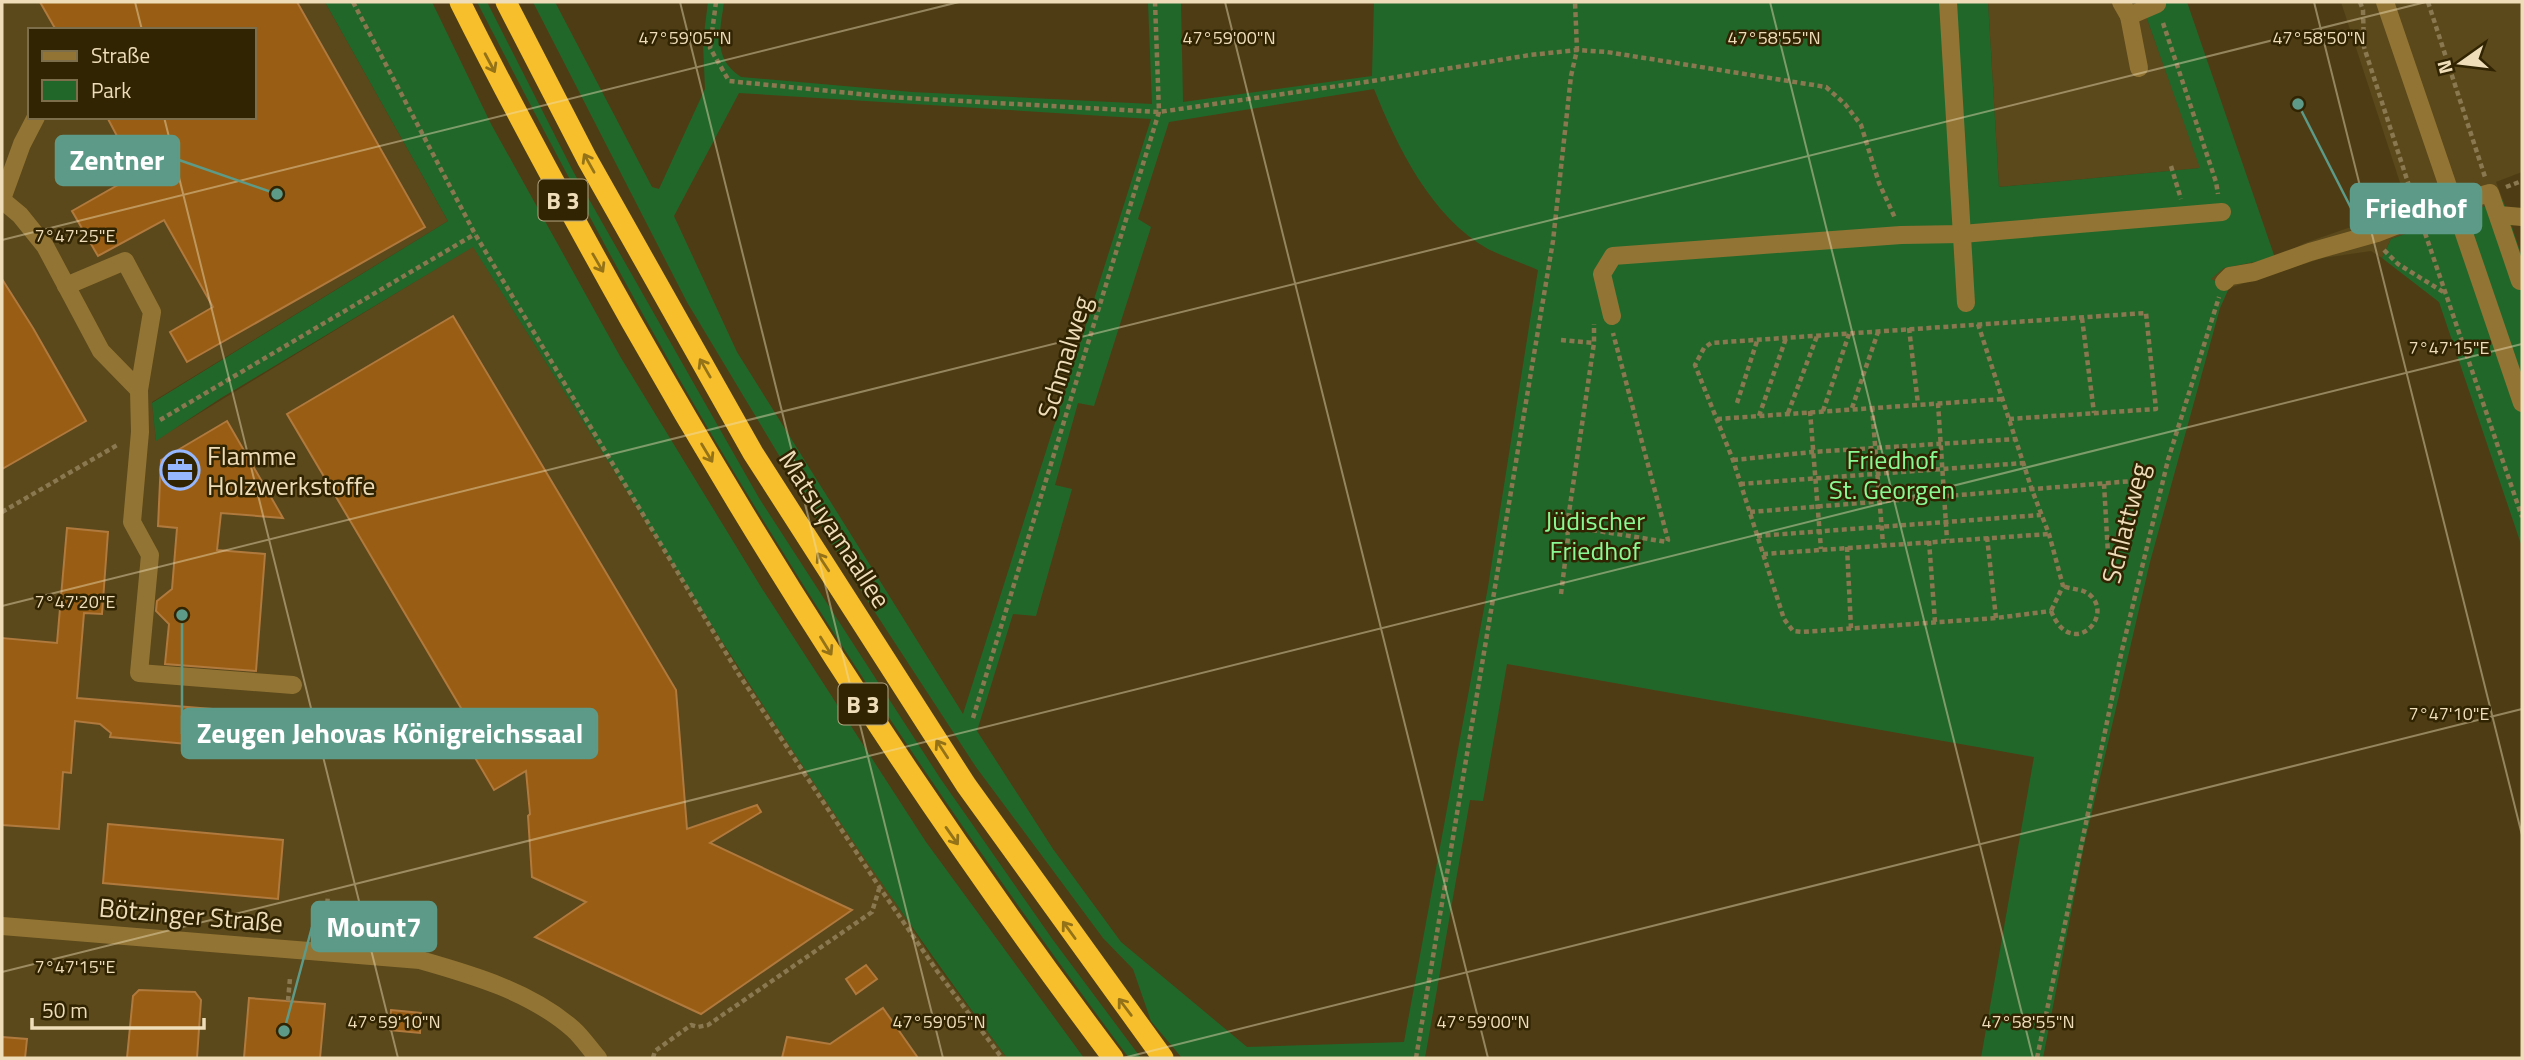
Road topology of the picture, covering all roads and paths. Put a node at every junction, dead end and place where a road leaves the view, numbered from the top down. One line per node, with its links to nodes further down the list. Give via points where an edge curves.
1 (353, 2): 27 (path)
2 (460, 2): 113 (highway, B 3, one-way to 113, via 556,189 757,535 934,810)
3 (506, 2): 114 (highway, Matsuyamaallee / B 3, one-way to 3, via 965,785 753,453 587,159)
4 (716, 2): 15 (path, via 710,48 729,81 890,97)
5 (1155, 2): 15 (path, Schmalweg)
6 (1575, 2): 13 (path)
7 (1948, 2): 28 (street)
8 (2360, 2): 24 (path, via 2364,47)
9 (2385, 2): 20 (street)
10 (2428, 2): 18 (path)
11 (2157, 4): 12 (street); 21 (path)
12 (2125, 9): 14 (street)
13 (1577, 50): 15 (path); 29 (path, via 1826,87 1861,125); 115 (path, via 1553,241)
14 (2139, 68)
15 (1159, 112): 103 (path, Schmalweg)
16 (35, 119): 19 (street)
17 (2171, 166): 22 (path)
18 (2490, 193): 20 (street); 23 (street)
19 (2, 200): 32 (street, via 45,246)
20 (2454, 203): 24 (street); 50 (street)
21 (2222, 212): 22 (street)
22 (2186, 214): 28 (street)
23 (2499, 215): 25 (street); 30 (street)
24 (2420, 216): 26 (street); 33 (path)
25 (2522, 217)
26 (2377, 233): 31 (street, via 2230,276); 33 (path, via 2384,250 2398,264)
27 (475, 234): 61 (path); 104 (path, via 738,673)
28 (1962, 234): 29 (street); 34 (street)
29 (1901, 236): 35 (street, via 1613,256 1602,274)
30 (2520, 281)
31 (2224, 282): 116 (path, Schlattweg, via 2168,460 2133,602)
32 (66, 286): 46 (street, via 101,351); 46 (street, via 125,261 152,312)
33 (2446, 293): 81 (path)
34 (1966, 303): 37 (path)
35 (1610, 316): 45 (path, via 1594,321); 83 (path, via 1668,540)
36 (2082, 318): 37 (path); 56 (path); 56 (path, via 2146,313 2156,409)
37 (1979, 325): 38 (path); 47 (path)
38 (1909, 328): 39 (path); 51 (path)
39 (1878, 332): 40 (path); 53 (path)
40 (1849, 334): 41 (path); 55 (path)
41 (1817, 336): 42 (path); 57 (path)
42 (1786, 338): 44 (path); 58 (path)
43 (1561, 340): 45 (path)
44 (1757, 340): 48 (path); 59 (path, via 1711,343 1700,355 1695,365)
45 (1594, 343): 83 (path)
46 (139, 390): 61 (street)
47 (2003, 399): 49 (path); 60 (path)
48 (1737, 403)
49 (1938, 403): 51 (path); 63 (path)
50 (2522, 403)
51 (1918, 404): 52 (path)
52 (1872, 407): 53 (path); 64 (path)
53 (1852, 408): 55 (path)
54 (1810, 411): 55 (path); 57 (path); 65 (path)
55 (1823, 411)
56 (2094, 413): 60 (path)
57 (1788, 414): 58 (path)
58 (1759, 416): 59 (path)
59 (1717, 419): 66 (path)
60 (2009, 419): 62 (path)
61 (140, 432): 78 (path); 102 (street, via 132,522 150,555 139,673)
62 (2016, 439): 63 (path); 67 (path)
63 (1940, 444): 64 (path); 68 (path)
64 (1875, 450): 65 (path); 69 (path)
65 (1812, 452): 66 (path); 70 (path)
66 (1733, 460): 72 (path)
67 (2024, 464): 68 (path); 74 (path)
68 (1943, 470): 69 (path); 75 (path)
69 (1878, 475): 70 (path); 76 (path)
70 (1815, 479): 72 (path); 77 (path)
71 (2145, 480): 73 (path)
72 (1740, 484): 79 (path)
73 (2104, 484): 74 (path); 95 (path)
74 (2032, 490): 75 (path); 80 (path)
75 (1945, 497): 76 (path); 82 (path)
76 (1880, 501): 77 (path); 84 (path)
77 (1817, 507): 79 (path); 85 (path)
78 (2, 512)
79 (1750, 512): 87 (path)
80 (2041, 514): 82 (path); 86 (path)
81 (2522, 517)
82 (1946, 523): 84 (path); 89 (path)
83 (1567, 526): 97 (path)
84 (1881, 528): 85 (path); 91 (path)
85 (1820, 531): 87 (path); 93 (path)
86 (2049, 534): 88 (path); 96 (path)
87 (1757, 536): 94 (path)
88 (1987, 537): 89 (path); 99 (path)
89 (1947, 540): 90 (path)
90 (1929, 541): 91 (path); 100 (path)
91 (1883, 544): 92 (path)
92 (1847, 547): 93 (path); 101 (path)
93 (1821, 549): 94 (path)
94 (1763, 554): 101 (path, via 1784,619 1793,631)
95 (2108, 554)
96 (2063, 586): 98 (path); 98 (path, via 2091,596 2097,608 2095,622 2086,632 2072,634 2060,628)
97 (1561, 594)
98 (2051, 611): 99 (path)
99 (1996, 618): 100 (path)
100 (1934, 622): 101 (path)
101 (1851, 628)
102 (293, 685)
103 (973, 718)
104 (880, 888): 111 (path, via 872,912 708,1025 691,1026 655,1051); 112 (path)
105 (328, 895): 107 (path)
106 (2, 926): 110 (street, Bötzinger Straße, via 420,960 476,976 532,1001 573,1029)
107 (325, 929)
108 (290, 978): 109 (path)
109 (288, 1001)
110 (598, 1058)
111 (653, 1058)
112 (1002, 1058)
113 (1113, 1058)
114 (1163, 1058)
115 (1416, 1058)
116 (2037, 1058)

